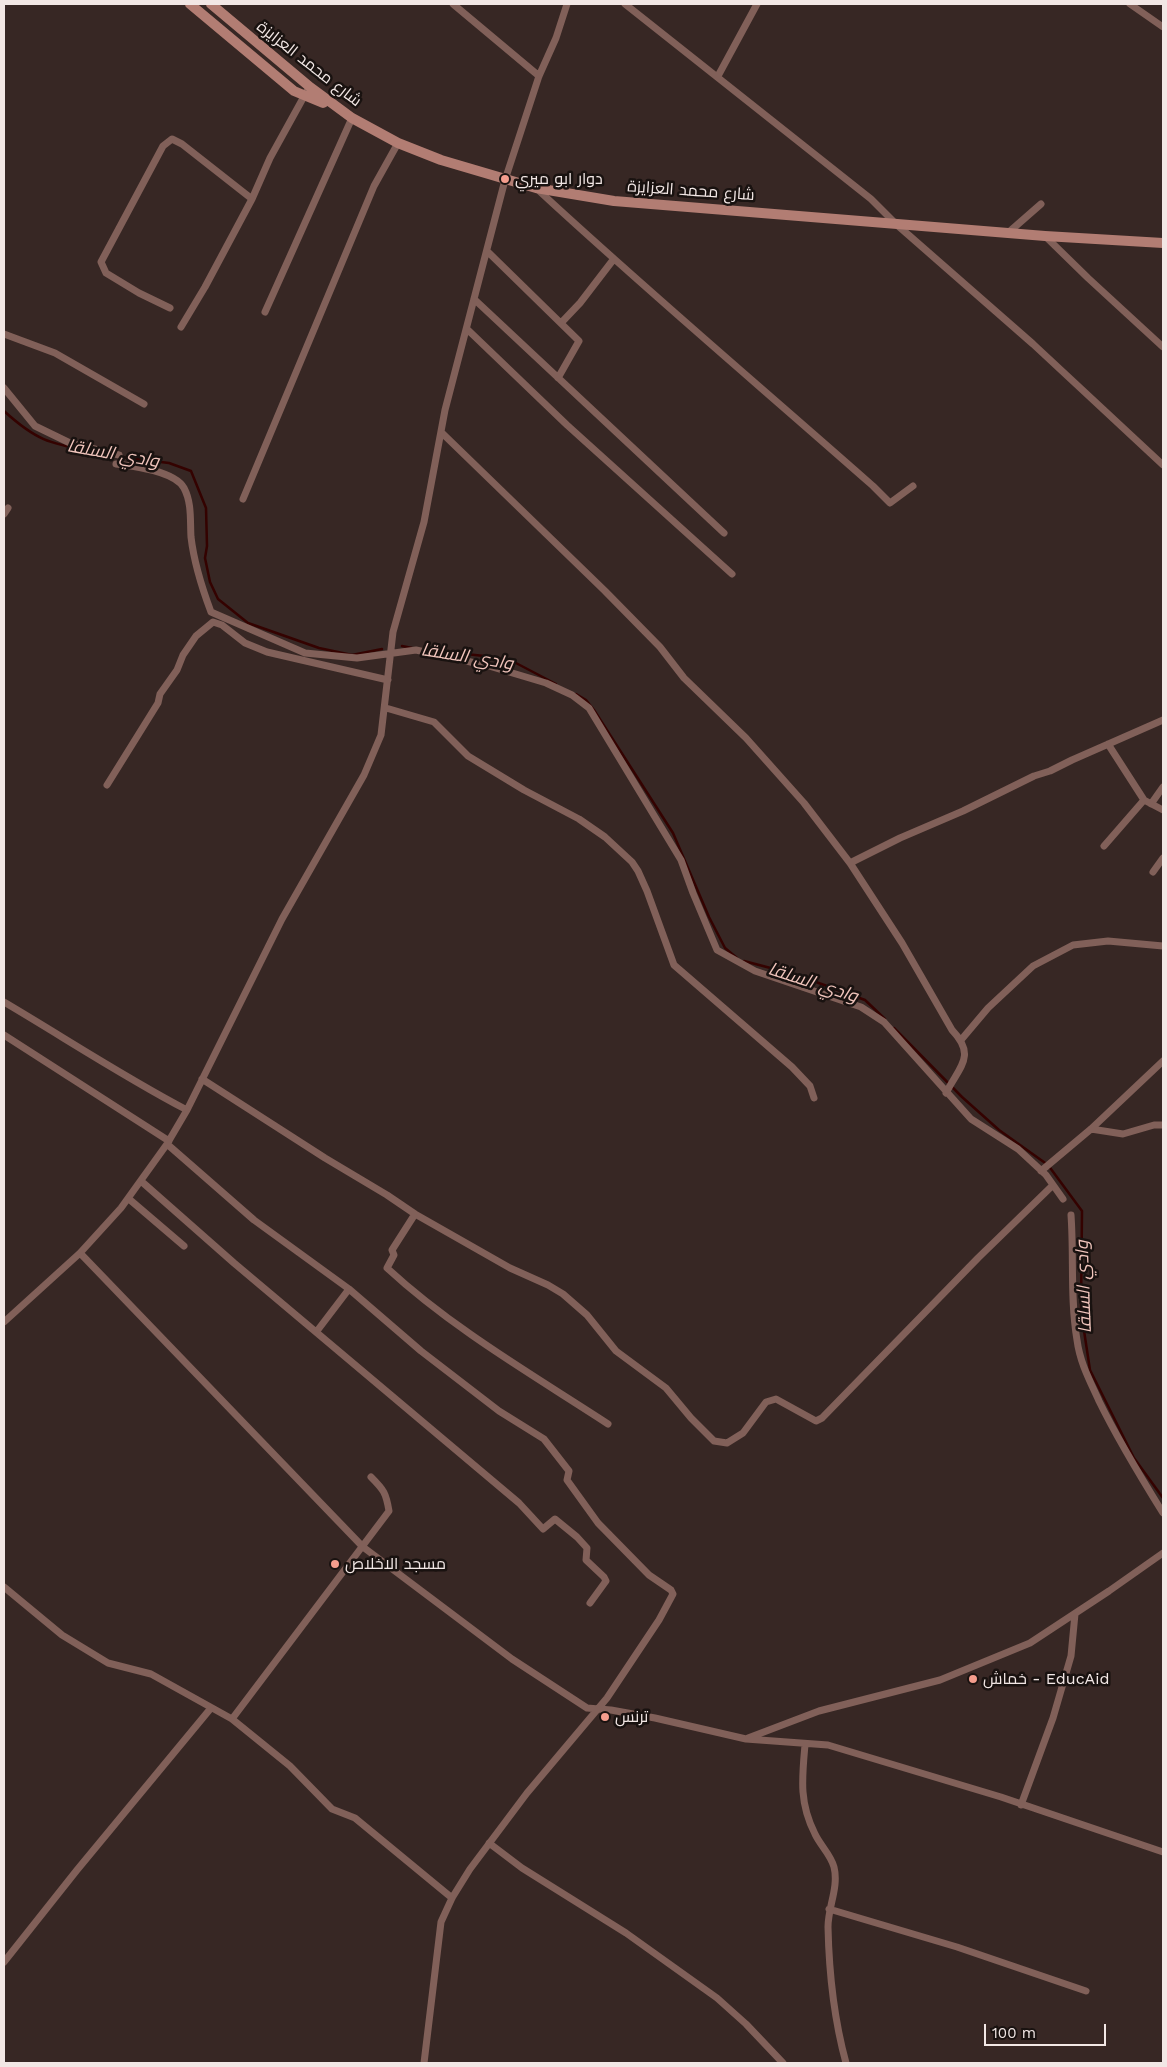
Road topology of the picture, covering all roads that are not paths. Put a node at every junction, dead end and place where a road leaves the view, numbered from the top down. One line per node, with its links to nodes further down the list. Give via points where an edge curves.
1 (190, 4): 11 (main road, via 294,91)
2 (211, 4): 11 (main road, شارع محمد العزايزة)
3 (453, 4): 9 (street)
4 (567, 4): 9 (street)
5 (625, 4): 10 (street)
6 (757, 4): 10 (street)
7 (1130, 4): 8 (street)
8 (1163, 27)
9 (539, 76): 14 (street)
10 (718, 76): 18 (street, via 871,199)
11 (307, 91): 12 (main road, شارع محمد العزايزة); 16 (street, via 270,158)
12 (352, 118): 13 (main road, شارع محمد العزايزة); 26 (street)
13 (398, 142): 14 (main road, شارع محمد العزايزة, via 441,160); 40 (street, via 374,186)
14 (505, 180): 15 (main road, شارع محمد العزايزة); 22 (street)
15 (536, 188): 18 (main road, شارع محمد العزايزة, via 614,201); 23 (street)
16 (252, 199): 25 (street, via 182,144 172,139 163,146 102,262 106,273); 28 (street)
17 (1041, 204): 19 (street)
18 (896, 224): 19 (main road, شارع محمد العزايزة); 38 (street, via 1033,344)
19 (1009, 232): 20 (main road, شارع محمد العزايزة)
20 (1045, 236): 21 (main road, شارع محمد العزايزة); 31 (street)
21 (1163, 243)
22 (487, 251): 24 (street); 27 (street)
23 (613, 260): 27 (street); 39 (street, via 890,503)
24 (474, 299): 29 (street); 32 (street)
25 (170, 308)
26 (265, 312)
27 (561, 323): 32 (street, via 579,341)
28 (181, 327)
29 (468, 330): 35 (street); 42 (street, via 567,425)
30 (4, 334): 34 (street, via 55,353)
31 (1163, 347)
32 (558, 378): 41 (street)
33 (4, 388): 36 (street, via 35,426 70,443)
34 (144, 404)
35 (441, 432): 43 (street, via 424,522 393,632); 55 (street, via 660,647 696,691 746,738 804,803)
36 (119, 454)
37 (116, 464): 43 (street, via 156,471 184,487 192,516 191,537 199,578 210,612 305,653 357,658)
38 (1163, 465)
39 (913, 486)
40 (243, 499)
41 (724, 532)
42 (732, 574)
43 (391, 652): 44 (street); 63 (street, via 416,650 488,666 546,684 572,695 589,708 681,860 718,950 755,971 861,1007 884,1022)
44 (388, 680): 45 (street); 48 (street, via 267,652 245,643 213,622 196,636 183,655 158,703)
45 (386, 708): 62 (street, via 382,735 364,775 286,912); 64 (street, via 434,722 468,756 605,837 638,871 674,965 792,1067 810,1086)
46 (1163, 720): 47 (street)
47 (1108, 744): 50 (street); 55 (street)
48 (107, 785)
49 (1163, 786): 51 (street)
50 (1144, 800): 51 (street); 53 (street)
51 (1151, 804): 52 (street)
52 (1163, 810)
53 (1104, 846)
54 (1163, 858): 56 (street)
55 (850, 863): 60 (street)
56 (1153, 872)
57 (1163, 946): 60 (street, via 1108,941 1073,945 1033,966 988,1008)
58 (4, 1002): 65 (street)
59 (4, 1035): 68 (street)
60 (961, 1040): 63 (street, via 966,1049 963,1064)
61 (1163, 1061): 67 (street)
62 (202, 1079): 65 (street); 74 (street)
63 (946, 1093): 69 (street, via 971,1119 1018,1149)
64 (814, 1098)
65 (187, 1110): 68 (street)
66 (1163, 1125): 67 (street, via 1124,1134)
67 (1091, 1129): 69 (street)
68 (168, 1142): 70 (street); 78 (street, via 254,1220)
69 (1041, 1171): 71 (street)
70 (141, 1181): 72 (street); 80 (street)
71 (1052, 1186): 73 (street); 74 (street, via 822,1418 816,1421 776,1399 766,1402 743,1433 727,1443 714,1441 666,1388 616,1351 587,1315 563,1294)
72 (129, 1199): 76 (street); 77 (street)
73 (1063, 1200)
74 (415, 1214): 81 (street, via 392,1250 394,1255 387,1268 467,1332)
75 (1070, 1215): 83 (street, via 1074,1250 1073,1312 1083,1369 1114,1431)
76 (184, 1246)
77 (80, 1253): 79 (street); 84 (street)
78 (349, 1289): 80 (street); 90 (street, via 499,1411 544,1439 569,1471 568,1480 598,1523 649,1575 671,1590 673,1594 659,1620)
79 (4, 1322)
80 (316, 1331): 87 (street, via 519,1503 543,1529 555,1519 577,1537 587,1548 586,1560 606,1581)
81 (608, 1424)
82 (371, 1477): 84 (street, via 387,1496 389,1511)
83 (1163, 1513)
84 (362, 1547): 90 (street, via 512,1659 587,1708); 91 (street)
85 (1163, 1553): 88 (street)
86 (4, 1587): 89 (street, via 62,1635 108,1663 151,1674)
87 (590, 1603)
88 (1075, 1614): 92 (street, via 1030,1642 940,1680 819,1711); 94 (street, via 1072,1656)
89 (211, 1708): 91 (street); 99 (street)
90 (598, 1709): 92 (street, via 655,1718); 95 (street)
91 (232, 1719): 97 (street, via 290,1766 332,1809 355,1818)
92 (746, 1739): 93 (street)
93 (805, 1745): 94 (street, via 828,1745); 98 (street, via 801,1781 808,1819 834,1867 835,1886)
94 (1021, 1804): 96 (street)
95 (489, 1843): 97 (street); 102 (street, via 696,1982 746,2024)
96 (1163, 1852)
97 (452, 1898): 101 (street, via 441,1922)
98 (829, 1909): 100 (street, via 957,1947); 103 (street, via 831,1983)
99 (4, 1962)
100 (1086, 1991)
101 (424, 2063)
102 (783, 2063)
103 (846, 2063)

